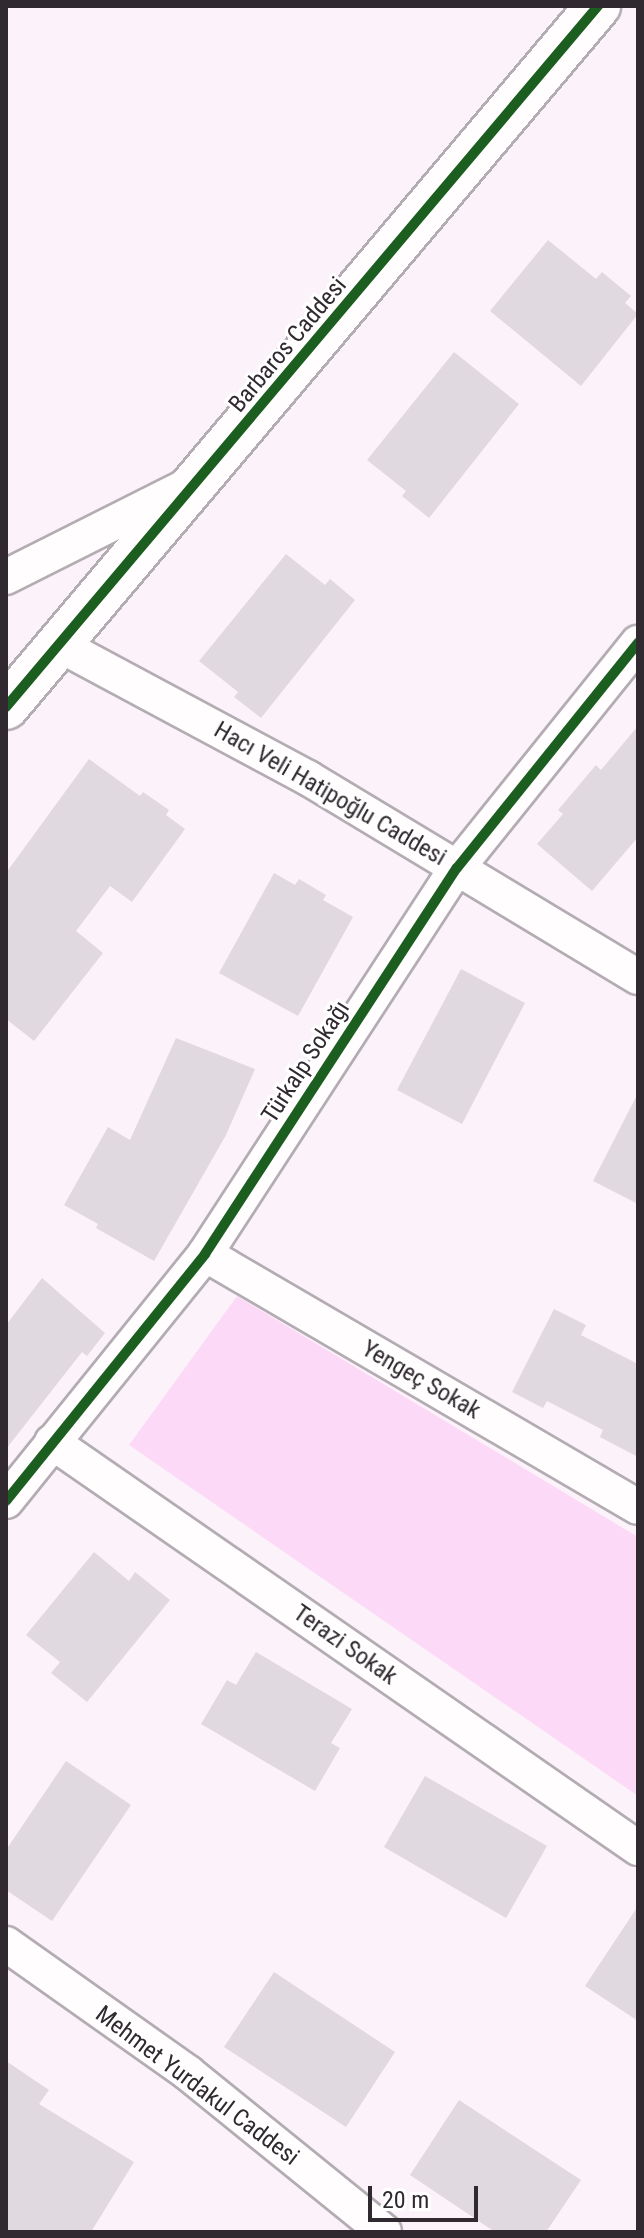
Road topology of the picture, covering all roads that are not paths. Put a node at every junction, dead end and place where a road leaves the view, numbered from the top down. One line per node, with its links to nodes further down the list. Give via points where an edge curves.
1 (598, 6): 2 (street, Barbaros Caddesi)
2 (202, 479): 3 (street); 5 (street, Barbaros Caddesi)
3 (6, 577)
4 (638, 643): 7 (street, Türkalp Sokağı)
5 (58, 644): 6 (street, Barbaros Caddesi); 7 (street, Hacı Veli Hatipoğlu Caddesi, via 308,778)
6 (6, 707)
7 (457, 868): 8 (street, Hacı Veli Hatipoğlu Caddesi); 9 (street, Türkalp Sokağı)
8 (638, 977)
9 (205, 1254): 10 (street, Türkalp Sokağı); 12 (street, Yengeç Sokak)
10 (52, 1442): 11 (street, Türkalp Sokağı); 13 (street, Terazi Sokak)
11 (6, 1501)
12 (638, 1507)
13 (638, 1848)
14 (6, 1944): 15 (street, Mehmet Yurdakul Caddesi, via 188,2073)
15 (384, 2232)

